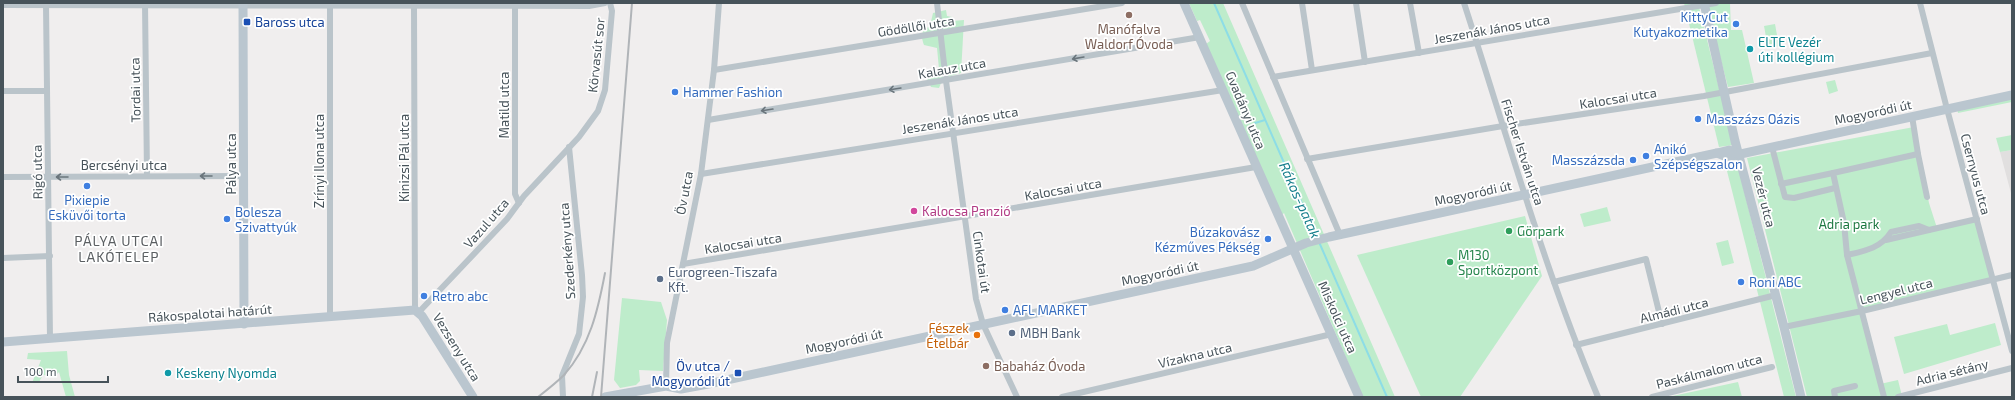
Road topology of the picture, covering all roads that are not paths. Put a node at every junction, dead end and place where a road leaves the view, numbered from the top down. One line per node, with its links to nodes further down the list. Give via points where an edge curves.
1 (605, 3): 22 (street, via 589,6)
2 (610, 3): 43 (street, Körvasút sor, via 612,11 603,97 592,120)
3 (719, 3): 29 (street, Öv utca)
4 (937, 3): 23 (street, Cinkotai út)
5 (1122, 3): 23 (street, Gödöllői utca)
6 (1184, 3): 24 (street, Gvadányi utca)
7 (1242, 3): 31 (street)
8 (1302, 3): 30 (street)
9 (1356, 3): 28 (street)
10 (1410, 3): 26 (street)
11 (1464, 3): 25 (street, Fischer István utca)
12 (1716, 3): 18 (street, Jeszenák János utca)
13 (1920, 3): 27 (street, Csernyus utca)
14 (53, 4): 15 (street); 20 (street)
15 (145, 4): 16 (street); 52 (street, Tordai utca)
16 (243, 4): 17 (street); 53 (street, Pálya utca)
17 (330, 4): 21 (street); 74 (street, Zrínyi Ilona utca)
18 (1704, 4): 25 (street, Jeszenák János utca); 36 (street, Vezér utca)
19 (3, 5): 20 (street)
20 (46, 5): 35 (street, Rigó utca)
21 (414, 6): 22 (street); 72 (street, Kinizsi Pál utca)
22 (515, 6): 59 (street, Matild utca, via 515,194)
23 (942, 33): 29 (street, Gödöllői utca); 32 (street, Cinkotai út)
24 (1200, 37): 32 (street, Kalauz utca, one-way to 32); 33 (street, Gvadányi utca)
25 (1477, 43): 26 (street, Jeszenák János utca); 41 (street, Fischer István utca)
26 (1419, 53): 28 (street, Jeszenák János utca)
27 (1932, 53): 36 (street, Kalocsai utca); 38 (street, Csernyus utca)
28 (1365, 62): 30 (street, Jeszenák János utca)
29 (714, 70): 40 (street, Öv utca)
30 (1312, 70): 31 (street, Jeszenák János utca)
31 (1273, 77): 47 (street)
32 (946, 81): 40 (street, Kalauz utca, one-way to 40); 42 (street, Cinkotai út)
33 (1223, 90): 42 (street, Jeszenák János utca); 48 (street, Gvadányi utca)
34 (3, 91): 35 (street)
35 (47, 91): 54 (street, Rigó utca)
36 (1725, 92): 41 (street, Kalocsai utca); 45 (street, Vezér utca)
37 (2012, 95): 38 (street, Mogyoródi út)
38 (1947, 109): 39 (street, Mogyoródi út); 61 (street, Csernyus utca)
39 (1912, 116): 44 (street, Mogyoródi út); 46 (street)
40 (708, 120): 50 (street, Öv utca)
41 (1503, 126): 47 (street, Kalocsai utca); 57 (street, Fischer István utca)
42 (953, 132): 50 (street, Jeszenák János utca); 60 (street, Cinkotai út)
43 (569, 147): 59 (street, Vazul utca); 91 (street, Szederkény utca, via 583,298 579,334 562,376)
44 (1772, 147): 45 (street, Mogyoródi út); 55 (street)
45 (1740, 154): 57 (street, Mogyoródi út, via 1729,150); 71 (street, Vezér utca)
46 (1918, 154): 49 (street); 58 (street)
47 (1307, 159): 62 (street)
48 (1256, 167): 60 (street, Kalocsai utca); 63 (street, Gvadányi utca)
49 (1833, 173): 55 (street); 56 (street)
50 (701, 174): 67 (street, Öv utca)
51 (3, 176): 54 (street, Bercsényi utca)
52 (147, 176): 53 (street, Bercsényi utca, one-way to 52); 54 (street, Bercsényi utca, one-way to 54)
53 (245, 176): 75 (street, Pálya utca)
54 (48, 177): 65 (street, Rigó utca)
55 (1781, 184): 56 (street, via 1784,195 1789,198)
56 (1835, 188): 64 (street, via 1844,223)
57 (1526, 195): 62 (street, Mogyoródi út); 70 (street, Fischer István utca)
58 (1928, 197)
59 (518, 203): 72 (street, Vazul utca, via 507,219)
60 (964, 218): 67 (street, Kalocsai utca); 76 (street, Cinkotai út, via 976,299)
61 (1977, 219): 64 (street, via 1929,230 1919,226 1891,232 1886,240 1870,250); 69 (street, Csernyus utca)
62 (1340, 235): 63 (street, Mogyoródi út, via 1306,243)
63 (1293, 249): 76 (street, Mogyoródi út, via 1252,266); 79 (street, Miskolci utca)
64 (1847, 255): 73 (street)
65 (50, 256): 66 (street); 80 (street, Rigó utca)
66 (3, 258)
67 (683, 264): 86 (street, Öv utca, via 667,344)
68 (2012, 274): 69 (street, Lengyel utca)
69 (1993, 279): 73 (street, Lengyel utca); 83 (street, Csernyus utca)
70 (1554, 282): 77 (street, via 1646,259); 82 (street, Fischer István utca)
71 (1776, 295): 77 (street, Almádi utca); 78 (street, Vezér utca)
72 (417, 311): 74 (street, Rákospalotai határút); 90 (street, Vezseny utca)
73 (1862, 311): 78 (street, Lengyel utca); 100 (street)
74 (330, 318): 75 (street, Rákospalotai határút)
75 (244, 324): 80 (street, Rákospalotai határút)
76 (983, 324): 88 (street, Mogyoródi út); 93 (street, Cinkotai út)
77 (1662, 324): 82 (street, Almádi utca)
78 (1784, 327): 98 (street, Vezér utca)
79 (1332, 334): 94 (street, Vízakna utca); 95 (street, Miskolci utca)
80 (50, 339): 81 (street, Rákospalotai határút)
81 (3, 342)
82 (1576, 345): 96 (street, Fischer István utca)
83 (2012, 351)
84 (1772, 367): 97 (street, Paskálmalom utca)
85 (2012, 368): 101 (street, Adria sétány)
86 (666, 386): 88 (street, Mogyoródi út); 89 (street, Mogyoródi út)
87 (1855, 386): 99 (street, via 1834,391)
88 (683, 393)
89 (623, 396): 92 (street, Mogyoródi út)
90 (473, 397)
91 (563, 397)
92 (605, 397)
93 (1017, 397)
94 (1062, 397)
95 (1359, 397)
96 (1598, 397)
97 (1652, 397)
98 (1800, 397)
99 (1835, 397)
100 (1884, 397)
101 (1898, 397)

